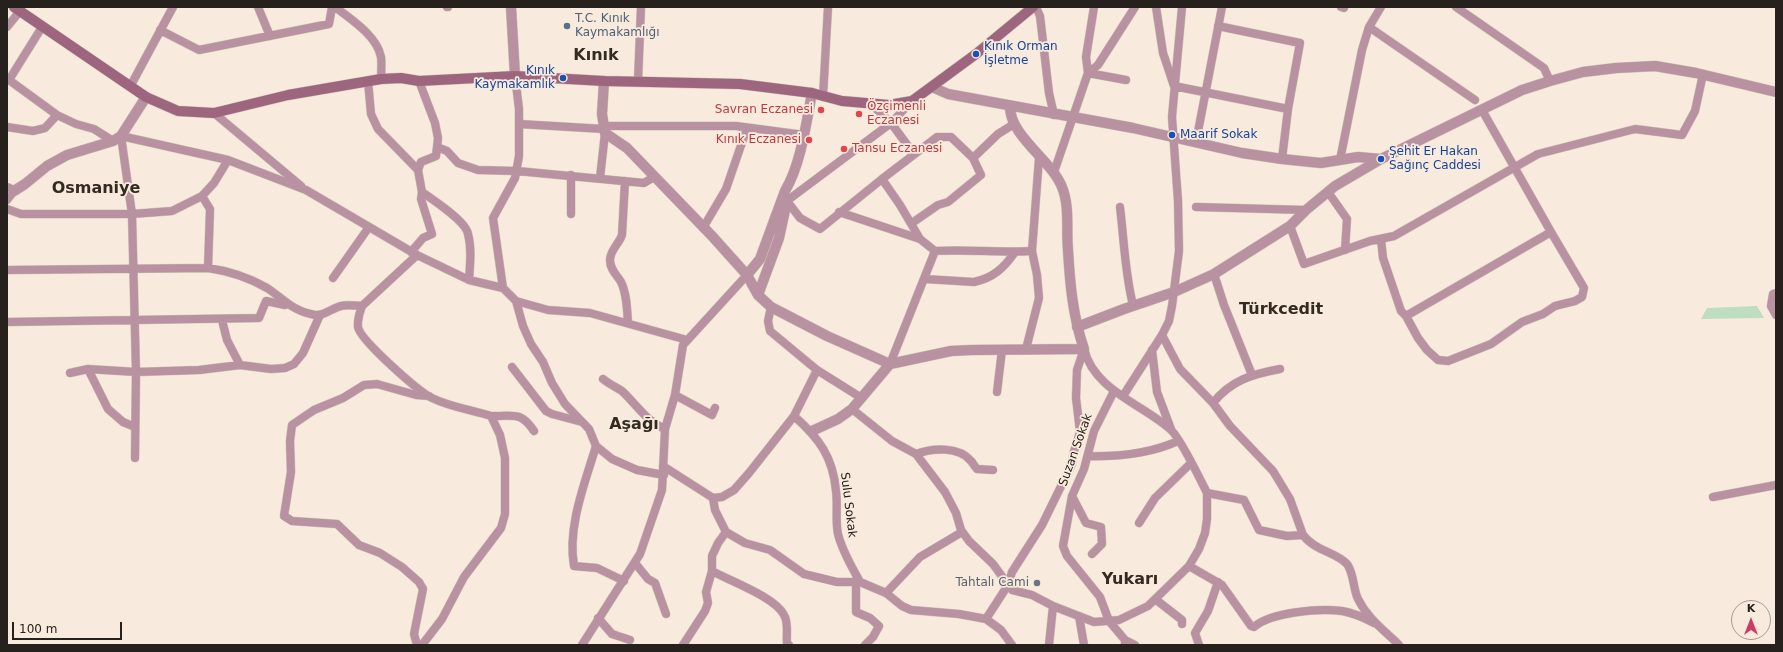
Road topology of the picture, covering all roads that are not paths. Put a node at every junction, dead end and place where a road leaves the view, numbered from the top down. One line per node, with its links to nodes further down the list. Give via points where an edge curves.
1 (172, 7): 20 (street)
2 (258, 7): 21 (street)
3 (333, 7): 21 (street, via 329,24); 25 (street, via 350,18 376,44 381,58)
4 (511, 7): 24 (street)
5 (641, 7): 32 (street)
6 (828, 7): 40 (street)
7 (1034, 7): 35 (main road); 48 (street, via 1040,16)
8 (1094, 7): 22 (street, via 1086,57)
9 (1135, 7): 22 (street, via 1098,65)
10 (1156, 7): 34 (street, via 1163,53)
11 (1182, 7): 34 (street)
12 (1222, 7): 16 (street)
13 (1381, 7): 19 (street)
14 (1456, 7): 28 (street, via 1544,68)
15 (17, 9): 17 (street); 18 (main road)
16 (1218, 26): 36 (street); 45 (street, via 1300,44)
17 (7, 27)
18 (42, 27): 26 (street); 33 (main road)
19 (1369, 27): 41 (street); 67 (street)
20 (160, 30): 21 (street, via 199,50); 33 (street)
21 (270, 36)
22 (1088, 73): 27 (street); 50 (street)
23 (1703, 74): 28 (street, via 1655,66 1583,72); 37 (street); 69 (street, via 1695,111 1682,135 1635,130 1538,154)
24 (514, 76): 30 (main road); 31 (main road); 52 (street)
25 (381, 79): 29 (main road); 30 (main road, via 401,78)
26 (8, 80): 49 (street)
27 (1126, 80)
28 (1550, 80): 46 (street, via 1522,90)
29 (368, 81): 47 (main road, via 288,95); 70 (street, via 370,114 378,129)
30 (419, 81): 61 (street, via 435,123)
31 (604, 81): 32 (main road); 56 (street)
32 (638, 81): 38 (main road, via 740,84)
33 (130, 85): 39 (main road)
34 (1174, 86): 36 (street); 58 (street)
35 (932, 87): 42 (main road); 44 (street, via 948,94)
36 (1206, 91): 45 (street); 60 (street)
37 (1776, 92)
38 (812, 93): 40 (main road); 57 (street)
39 (146, 97): 47 (main road, via 178,111); 59 (street)
40 (823, 97): 43 (main road)
41 (1475, 100)
42 (912, 101): 43 (main road, via 889,105); 51 (street)
43 (870, 103): 51 (street)
44 (1010, 107): 48 (street); 53 (street)
45 (1288, 109): 65 (street)
46 (1482, 110): 68 (street); 69 (street)
47 (214, 113): 79 (street)
48 (1054, 114): 50 (street)
49 (57, 115): 54 (street, via 45,128 33,131); 59 (street)
50 (1072, 117): 58 (street); 72 (street)
51 (891, 123): 62 (street); 84 (street)
52 (519, 124): 56 (street); 71 (street)
53 (1014, 124): 63 (street, via 998,134); 64 (street)
54 (7, 127)
55 (747, 128): 56 (street, via 673,125); 57 (street); 95 (street, via 726,189)
56 (604, 129): 74 (street, via 627,148); 75 (street)
57 (804, 135): 84 (street)
58 (1172, 135): 60 (street); 113 (street, via 1179,222 1179,251)
59 (117, 138): 66 (street); 78 (street, via 67,155 47,166 25,184); 90 (street)
60 (1196, 142): 65 (street)
61 (437, 147): 70 (street, via 436,156 421,162); 71 (street, via 447,151 454,161 467,167 489,171)
62 (914, 154): 63 (street, via 937,137 951,137); 76 (street)
63 (973, 158): 92 (street, via 981,175 948,202 938,205)
64 (1040, 158): 72 (street); 101 (street)
65 (1282, 159): 67 (street, via 1321,163)
66 (228, 160): 79 (street); 82 (street, via 214,183)
67 (1340, 160): 68 (street, via 1358,157)
68 (1381, 160): 81 (street)
69 (1515, 166): 96 (street); 98 (street, via 1394,236)
70 (418, 170): 80 (street)
71 (517, 171): 73 (street); 112 (street, via 493,218)
72 (1054, 172): 128 (street, via 1065,195 1071,299)
73 (571, 175): 75 (street); 91 (street)
74 (654, 177): 77 (street, via 644,182); 95 (street)
75 (600, 178): 77 (street)
76 (882, 179): 89 (street); 92 (street)
77 (625, 181): 127 (street, via 622,235 610,260 613,273 621,282 625,294)
78 (11, 190): 83 (street)
79 (306, 190): 94 (street)
80 (422, 192): 103 (street, via 421,200 432,234 423,238); 111 (street, via 452,214 468,232 471,260)
81 (1328, 192): 88 (street); 99 (street, via 1347,219)
82 (202, 196): 90 (street, via 172,211); 105 (street, via 210,209)
83 (7, 200)
84 (783, 203): 89 (street, via 800,218 820,229); 108 (street, via 760,259); 115 (street, via 779,238)
85 (1196, 207): 88 (street)
86 (1120, 208): 119 (street, via 1128,286)
87 (7, 209): 90 (street, via 21,214)
88 (1306, 210): 93 (street)
89 (839, 212): 97 (street)
90 (132, 214): 104 (street)
91 (571, 214)
92 (912, 223): 97 (street)
93 (1290, 226): 99 (street, via 1304,264); 107 (street)
94 (369, 228): 103 (street); 109 (street)
95 (703, 228): 108 (street)
96 (1551, 232): 122 (street); 122 (street, via 1584,288 1582,297 1555,306 1522,322 1491,344 1448,361 1438,360 1427,350)
97 (920, 239): 100 (street)
98 (1381, 239): 99 (street); 122 (street, via 1383,258 1401,311)
99 (1345, 250)
100 (935, 251): 102 (street); 110 (street)
101 (1032, 251): 102 (street); 132 (street, via 1038,298)
102 (1015, 252): 110 (street, via 999,272 982,281)
103 (414, 254): 111 (street); 118 (street)
104 (133, 268): 105 (street); 106 (street); 124 (street)
105 (208, 268): 117 (street, via 229,271 248,278)
106 (7, 270)
107 (1214, 274): 113 (street); 143 (street)
108 (747, 276): 115 (street); 130 (street)
109 (333, 278)
110 (925, 279): 135 (street)
111 (469, 280): 112 (street)
112 (503, 288): 116 (street)
113 (1174, 292): 119 (street); 129 (street, via 1169,321)
114 (1776, 293): 123 (street, via 1773,294 1771,306)
115 (758, 295): 120 (street)
116 (516, 301): 127 (street, via 548,310 590,313); 156 (street, via 523,326 552,383 565,404)
117 (286, 303): 121 (street, via 297,310); 125 (street, via 284,306 266,301 259,318)
118 (362, 306): 121 (street, via 342,305); 148 (street, via 358,327 363,337)
119 (1133, 306): 128 (street)
120 (771, 307): 135 (street); 140 (street, via 768,321 770,331)
121 (320, 315): 136 (street, via 303,353 294,364 271,369)
122 (1406, 316)
123 (1776, 316)
124 (134, 319): 125 (street); 126 (street); 141 (street)
125 (222, 320): 136 (street, via 227,340)
126 (7, 322)
127 (628, 323): 130 (street)
128 (1077, 327): 133 (street)
129 (1162, 336): 134 (street); 151 (street, via 1180,369)
130 (687, 340): 147 (street, via 683,345)
131 (1002, 350): 132 (street); 135 (street, via 951,351); 146 (street)
132 (1026, 350): 133 (street)
133 (1084, 350): 145 (street, via 1090,365); 168 (street, via 1076,370 1080,432)
134 (1152, 350): 149 (street); 159 (street, via 1157,392)
135 (890, 364): 150 (street)
136 (240, 365): 141 (street, via 199,370)
137 (512, 367): 156 (street, via 549,413)
138 (88, 369): 141 (street); 142 (street); 157 (street, via 108,409)
139 (1280, 369): 143 (street)
140 (817, 370): 150 (street); 155 (street)
141 (136, 372): 157 (street)
142 (70, 373)
143 (1252, 375): 151 (street, via 1223,390)
144 (603, 379): 158 (street)
145 (1114, 391): 149 (street); 165 (street, Suzan Sokak, via 1094,431)
146 (997, 392)
147 (675, 395): 152 (street, via 712,415); 158 (street)
148 (429, 396): 154 (street); 203 (street, via 377,384 364,385 343,398 314,410 292,425 291,472 284,516 292,521 337,524 359,545 380,553 419,582 423,589 414,634)
149 (1123, 396): 159 (street)
150 (860, 397): 153 (street)
151 (1213, 403): 181 (street, via 1230,426 1273,471 1290,498)
152 (715, 408)
153 (852, 409): 161 (street); 164 (street, via 892,441)
154 (491, 416): 160 (street, via 517,416 526,420); 204 (street, via 500,435 505,458 505,514 501,528 464,577 442,619)
155 (794, 416): 161 (street, Sulu Sokak); 177 (street, via 734,490 722,497)
156 (582, 422): 163 (street, via 592,435)
157 (135, 428): 166 (street)
158 (665, 429): 169 (street)
159 (1171, 429): 162 (street)
160 (534, 431)
161 (812, 432): 187 (street, Sulu Sokak, via 827,454 836,492 838,535)
162 (1178, 441): 165 (street, via 1143,453); 167 (street)
163 (596, 446): 172 (street, via 612,459 637,470); 186 (street, via 582,490 575,527 572,554 574,566 597,568)
164 (916, 454): 171 (street, via 943,449 961,454 971,460 977,468); 180 (street, via 945,492)
165 (1088, 456): 170 (street, Suzan Sokak)
166 (135, 458)
167 (1192, 463): 174 (street); 178 (street, via 1155,498)
168 (1072, 464): 170 (street); 189 (street, via 1042,525 1012,572)
169 (664, 466): 172 (street); 177 (street)
170 (1084, 469): 175 (street, Suzan Sokak)
171 (993, 470)
172 (664, 476): 183 (street, via 662,490)
173 (1776, 485): 176 (street)
174 (1207, 493): 181 (street, via 1244,500 1259,530 1287,536); 184 (street, via 1205,533)
175 (1072, 496): 182 (street, Suzan Sokak, via 1086,523 1101,527 1102,544); 197 (street, Suzan Sokak, via 1063,546 1067,556 1100,597)
176 (1713, 497)
177 (713, 498): 179 (street, via 715,510)
178 (1139, 523)
179 (726, 532): 185 (street, via 712,556); 187 (street, via 745,543 770,550 804,574 837,582)
180 (962, 532): 189 (street, via 993,564); 190 (street, via 920,557)
181 (1303, 535): 198 (street, via 1323,552 1337,557 1346,564 1358,598)
182 (1092, 554)
183 (635, 562): 186 (street); 193 (street, via 648,579 655,583)
184 (1189, 566): 188 (street); 191 (street)
185 (712, 571): 202 (street, via 760,595 784,614 787,623); 206 (street, via 706,592 708,603 705,611)
186 (624, 581): 195 (street)
187 (858, 582): 190 (street); 207 (street, via 856,612 870,618 879,626)
188 (1218, 582): 198 (street, via 1254,627 1273,618 1317,611 1352,613); 212 (street, via 1208,611 1195,633)
189 (1008, 585): 192 (street, via 1012,590 1032,595); 196 (street)
190 (886, 594): 196 (street, via 911,610)
191 (1155, 599): 197 (street, via 1148,606); 199 (street, via 1182,620)
192 (1053, 606): 194 (street); 209 (street)
193 (666, 614)
194 (1079, 616): 197 (street, via 1094,622); 210 (street)
195 (598, 618): 200 (street, via 612,634); 205 (street)
196 (986, 619): 208 (street, via 1001,630)
197 (1109, 621): 201 (street, Suzan Sokak)
198 (1374, 623): 213 (street)
199 (1182, 624)
200 (630, 640)
201 (1125, 643): 211 (street)
202 (787, 644)
203 (416, 645)
204 (422, 645)
205 (582, 645)
206 (683, 645)
207 (865, 645)
208 (1012, 645)
209 (1049, 645)
210 (1084, 645)
211 (1135, 645)
212 (1199, 645)
213 (1399, 645)

